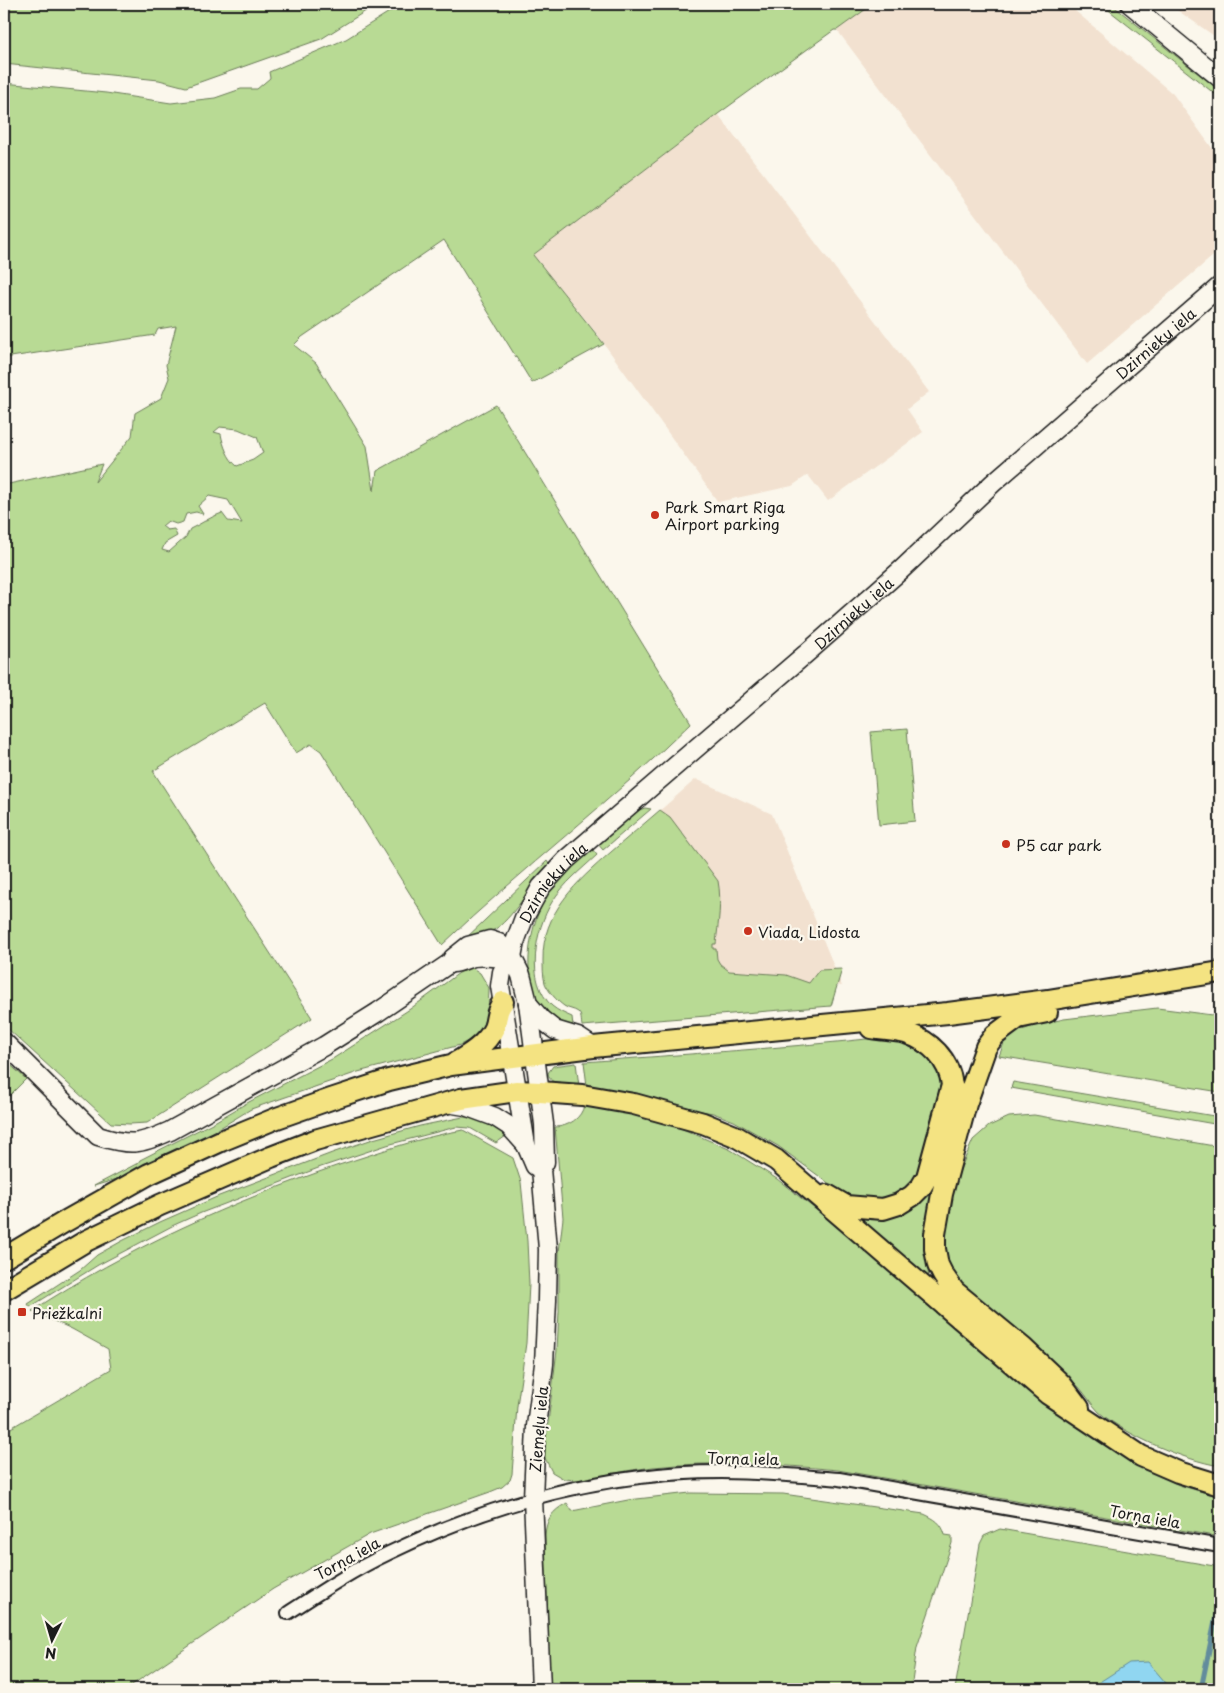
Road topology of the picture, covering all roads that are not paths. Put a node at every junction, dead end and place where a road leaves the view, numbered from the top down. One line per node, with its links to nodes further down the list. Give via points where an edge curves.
1 (1130, 4): 2 (street)
2 (1220, 78)
3 (1220, 286): 4 (street, Dzirnieku iela, via 993,483 808,652 566,860 541,887 518,934)
4 (512, 958): 6 (street, Dzirnieku iela, via 502,972); 7 (street, via 521,975); 9 (street, via 473,957 450,963 324,1046 170,1130 132,1144 98,1136)
5 (1212, 973): 8 (main road, via 1048,1000); 22 (main road, via 1170,993 1018,1018 995,1035 986,1047 966,1104 942,1194 935,1234 938,1264 954,1291 1061,1384)
6 (503, 1002): 12 (street, Dzirnieku iela); 13 (main road, via 488,1037)
7 (528, 1003): 10 (street, via 555,1030 578,1037); 11 (street)
8 (841, 1023): 10 (main road); 19 (main road, via 904,1032 924,1040 941,1055 951,1075 952,1085 927,1176 912,1196 883,1209 846,1206)
9 (4, 1042)
10 (593, 1047): 11 (main road)
11 (536, 1054): 12 (main road); 15 (street, Ziemeļu iela)
12 (512, 1057): 13 (main road); 14 (street, Dzirnieku iela)
13 (451, 1065): 20 (main road, via 340,1096 221,1142 149,1174)
14 (517, 1092): 15 (main road); 16 (main road); 17 (street, Ziemeļu iela)
15 (540, 1092): 18 (street, Ziemeļu iela, via 546,1154); 19 (main road, via 634,1104 703,1122 776,1160)
16 (446, 1103): 17 (street, via 495,1117 509,1126); 21 (main road, via 315,1140 271,1157 86,1241)
17 (526, 1145): 18 (street, Ziemeļu iela)
18 (541, 1170): 24 (street, Ziemeļu iela, via 548,1249 548,1300)
19 (798, 1180): 22 (main road, via 1048,1394)
20 (4, 1258)
21 (4, 1290)
22 (1085, 1418): 23 (main road, via 1142,1456)
23 (1220, 1485)
24 (533, 1498): 25 (street, Torņa iela, via 658,1476 721,1472 793,1475 839,1479); 26 (street, Torņa iela, via 447,1527 388,1554 339,1580); 27 (street, Ziemeļu iela)
25 (1220, 1546)
26 (288, 1613)
27 (541, 1689)

